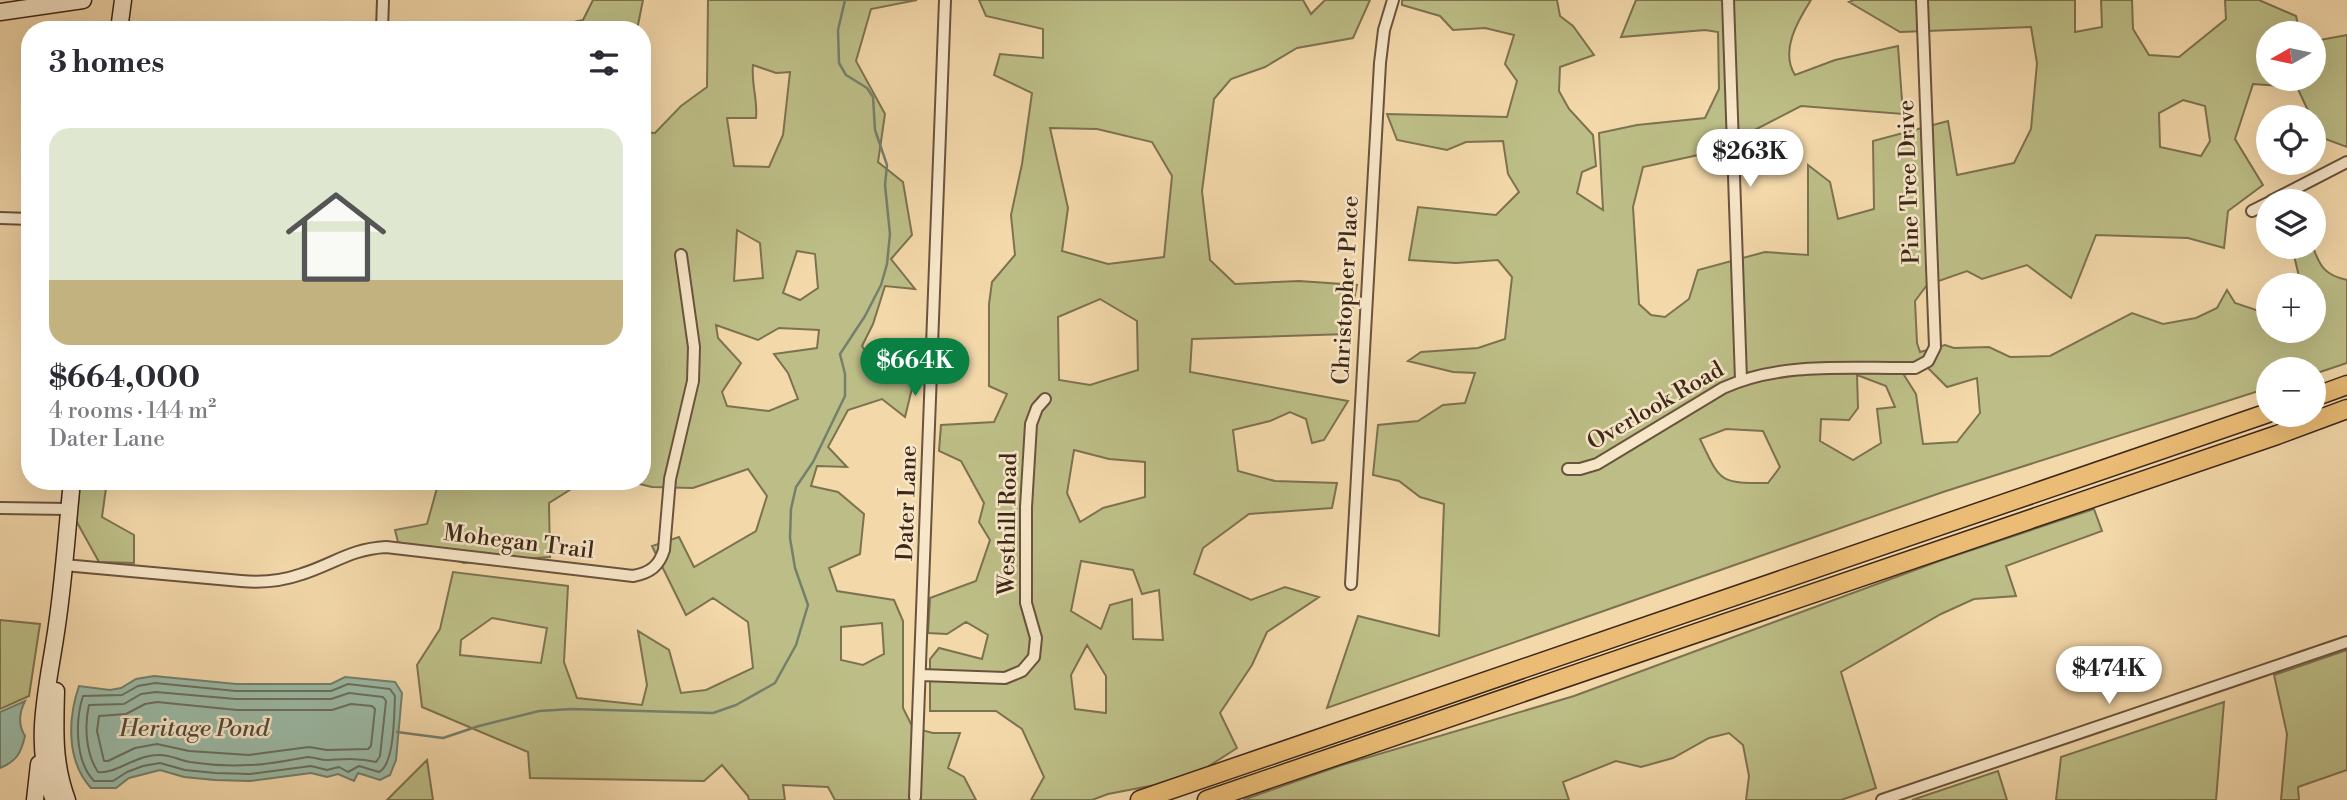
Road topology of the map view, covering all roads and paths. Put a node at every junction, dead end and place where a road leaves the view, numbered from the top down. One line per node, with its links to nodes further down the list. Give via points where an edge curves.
1 (83, 0): 8 (main road)
2 (123, 0): 9 (main road)
3 (383, 0): 10 (street)
4 (945, 0): 33 (street, Dater Lane)
5 (1393, 0): 30 (street, Christopher Place, via 1380,62)
6 (1728, 0): 19 (street)
7 (1922, 0): 18 (street, Pine Tree Drive, via 1935,348)
8 (0, 12)
9 (120, 21)
10 (382, 21)
11 (2347, 162): 12 (street)
12 (2295, 189)
13 (2256, 209): 14 (street)
14 (2252, 211)
15 (0, 219): 16 (street)
16 (21, 219)
17 (681, 255): 29 (street, Mohegan Trail, via 694,347 693,381 670,479 664,550 657,565 643,575 386,547 354,551 303,574 267,582)
18 (1928, 361): 19 (street, Overlook Road, via 1915,368 1782,370)
19 (1741, 380): 25 (street, Overlook Road, via 1597,464)
20 (2347, 385): 21 (highway)
21 (2326, 393)
22 (1045, 399): 33 (street, Westhill Road, via 1031,425 1026,507 1026,603 1036,638 1034,657 1022,671 1005,678)
23 (2342, 413): 40 (highway)
24 (2256, 417): 39 (highway)
25 (1568, 468)
26 (71, 490): 28 (main road)
27 (0, 508): 28 (street)
28 (69, 509): 29 (main road)
29 (64, 565): 31 (main road)
30 (1351, 584)
31 (57, 625): 34 (main road); 38 (main road, via 54,746)
32 (2347, 642): 41 (street)
33 (921, 675): 35 (street, Dater Lane)
34 (42, 744): 36 (main road); 37 (main road)
35 (915, 797)
36 (35, 800)
37 (54, 800)
38 (67, 800)
39 (1140, 800)
40 (1207, 800)
41 (1882, 800)

